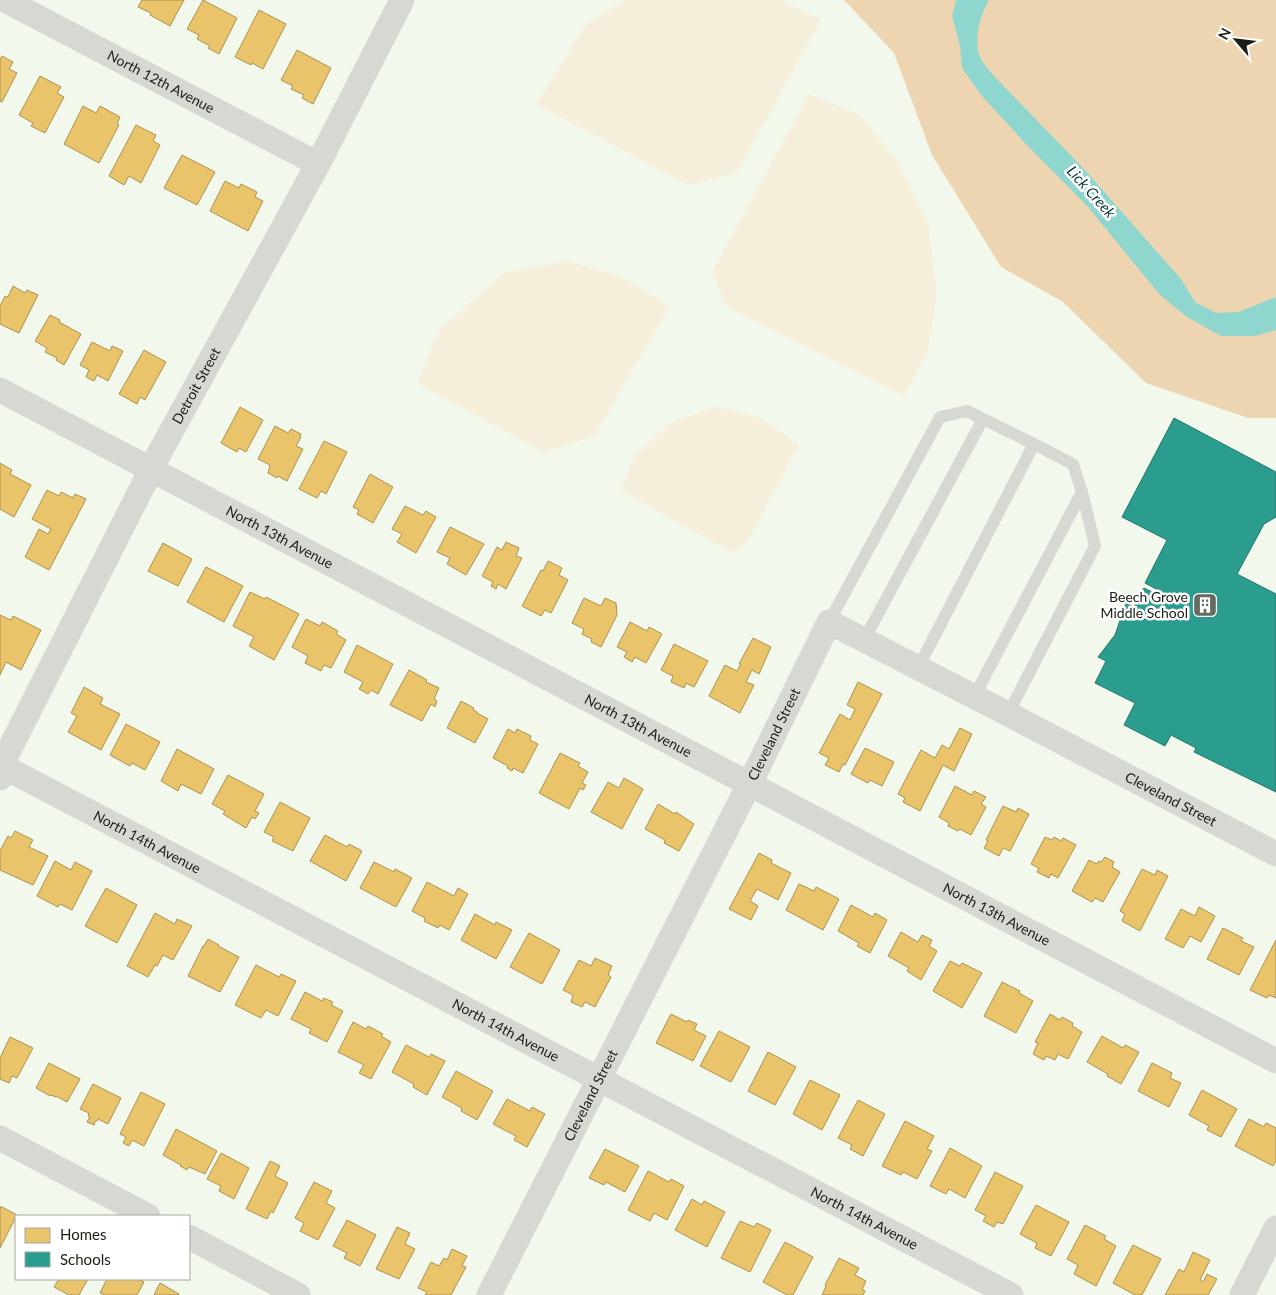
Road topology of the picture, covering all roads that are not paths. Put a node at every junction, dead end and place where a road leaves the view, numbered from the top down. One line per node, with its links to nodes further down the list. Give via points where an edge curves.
1 (5, 0): 3 (street, North 12th Avenue)
2 (402, 0): 3 (street, Detroit Street)
3 (318, 164): 7 (street, Detroit Street)
4 (0, 390): 7 (street, North 13th Avenue)
5 (983, 419): 6 (lane); 9 (lane, via 967,411 940,418); 10 (lane)
6 (1034, 444): 8 (lane, via 1073,464); 11 (lane)
7 (151, 470): 14 (street, Detroit Street); 15 (street, North 13th Avenue)
8 (1082, 492): 12 (lane); 13 (lane, via 1095,546)
9 (829, 622): 10 (street, Cleveland Street); 15 (street, Cleveland Street)
10 (864, 640): 11 (street, Cleveland Street)
11 (918, 668): 12 (street, Cleveland Street)
12 (974, 697): 13 (street, Cleveland Street)
13 (1008, 714): 16 (street, Cleveland Street)
14 (1, 770): 18 (street, North 14th Avenue)
15 (750, 784): 17 (street, North 13th Avenue); 18 (street, Cleveland Street)
16 (1276, 854)
17 (1276, 1061)
18 (598, 1078): 24 (street, Cleveland Street); 25 (street, North 14th Avenue)
19 (0, 1138): 20 (street)
20 (146, 1215)
21 (1276, 1228): 26 (street)
22 (190, 1239): 23 (street)
23 (298, 1295)
24 (489, 1295)
25 (1011, 1295)
26 (1242, 1295)

